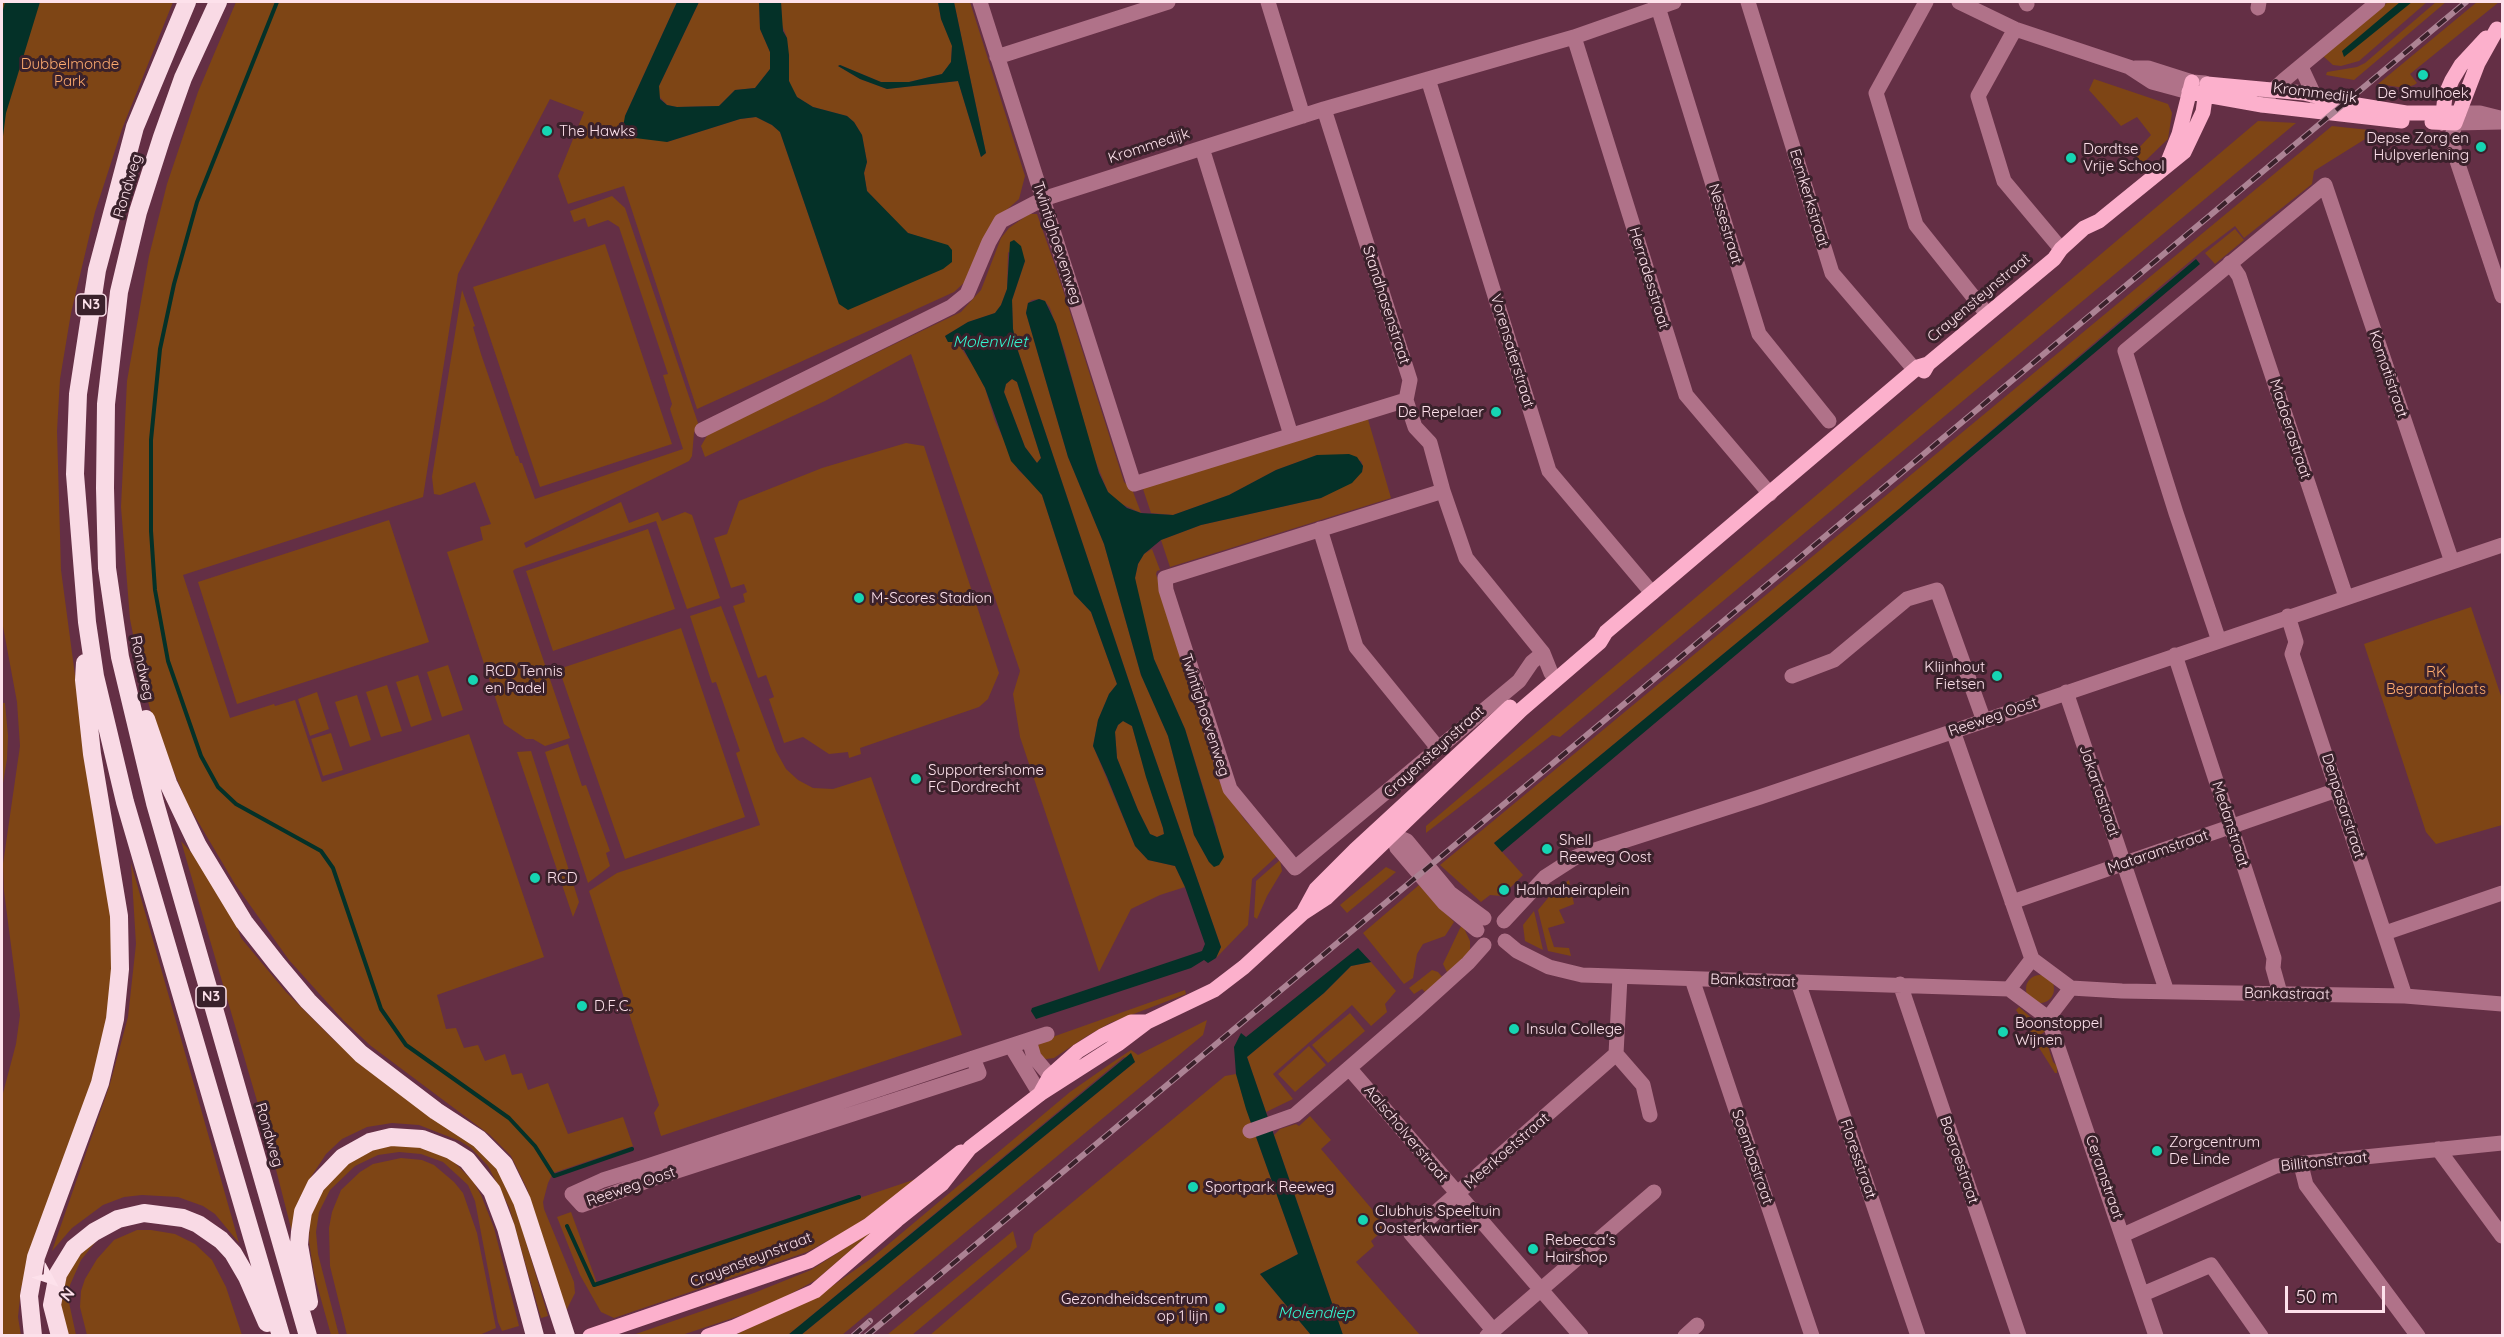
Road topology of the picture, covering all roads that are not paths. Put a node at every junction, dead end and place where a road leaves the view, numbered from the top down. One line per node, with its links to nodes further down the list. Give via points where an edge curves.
1 (187, 2): 45 (highway, Rondweg / N3, via 135,128 97,270 78,394 75,474)
2 (218, 2): 49 (highway, Rondweg / N3, via 183,78 162,137 138,212 119,292 106,404 105,488 107,568)
3 (980, 2): 15 (street, Twintighoevenweg)
4 (1168, 2): 15 (street)
5 (1268, 2): 23 (street)
6 (1674, 2): 11 (street, Krommedijk)
7 (1748, 2): 32 (street, Eemkerkstraat, via 1832,273)
8 (1926, 2): 31 (street, via 1876,93 1916,225)
9 (2378, 2): 16 (street)
10 (1965, 3): 13 (street, Krommedijk)
11 (1658, 7): 14 (street, Krommedijk); 34 (street, Nessestraat, via 1758,334)
12 (2500, 27): 24 (main road)
13 (2015, 29): 18 (street, Krommedijk, via 2129,67 2152,82); 28 (street, via 1978,96 2004,181)
14 (1574, 37): 17 (street, Krommedijk); 38 (street, Herradesstraat, via 1686,395)
15 (997, 57): 27 (street, Twintighoevenweg)
16 (2301, 68): 19 (street); 20 (street)
17 (1428, 79): 22 (street, Krommedijk); 42 (street, Vorensaterstraat, via 1549,471)
18 (2198, 88): 19 (main road, Krommedijk); 21 (main road, Krommedijk); 28 (main road, Crayensteynstraat, via 2167,164 2099,221 2084,228)
19 (2272, 91): 20 (main road, Krommedijk); 21 (street)
20 (2315, 96): 24 (main road, Krommedijk)
21 (2262, 105): 24 (main road, Krommedijk, via 2393,121)
22 (1324, 109): 23 (street, Krommedijk); 33 (street, Standhasenstraat, via 1410,381)
23 (1303, 116): 26 (street, Krommedijk)
24 (2450, 118): 25 (street, Krommedijk, via 2480,113); 30 (street, via 2456,158)
25 (2502, 121)
26 (1202, 148): 27 (street, Krommedijk); 36 (street)
27 (1043, 199): 35 (street, Krommedijk, via 1001,221 967,294 951,307); 36 (street, Twintighoevenweg, via 1134,484)
28 (2057, 254): 31 (main road, Crayensteynstraat)
29 (2230, 263): 41 (street, Komatistraat, via 2325,185); 43 (street, Madoerastraat, via 2240,276); 46 (street, via 2125,351)
30 (2502, 296)
31 (1987, 314): 32 (main road, Crayensteynstraat)
32 (1921, 367): 38 (main road, Crayensteynstraat, via 1923,373 1844,440 1825,448)
33 (1406, 400): 36 (street); 37 (street, Standhasenstraat, via 1415,427 1430,443)
34 (1829, 421)
35 (702, 430)
36 (1291, 435)
37 (1443, 491): 39 (street); 47 (street, Standhasenstraat, via 1466,558)
38 (1770, 494): 42 (main road, Crayensteynstraat)
39 (1320, 529): 55 (street, via 1356,647); 60 (street, Twintighoevenweg, via 1166,578 1166,590 1228,785)
40 (2502, 545): 41 (street, Reeweg Oost)
41 (2452, 562): 43 (street, Reeweg Oost)
42 (1652, 593): 50 (main road, Crayensteynstraat, via 1606,632 1600,642)
43 (2346, 597): 44 (street, Reeweg Oost)
44 (2288, 616): 46 (street, Reeweg Oost); 56 (street, Denpasarstraat, via 2296,642 2292,654)
45 (87, 622): 103 (highway, N3, via 84,680 119,916 120,969 115,1019 100,1083 36,1257 29,1296); 106 (highway, Rondweg / N3, via 95,676 125,802)
46 (2219, 640): 48 (street, Reeweg Oost)
47 (1543, 653): 50 (street, Standhasenstraat); 55 (street, Crayensteynstraat, via 1519,681)
48 (2175, 656): 52 (street, Reeweg Oost); 57 (street, Medanstraat)
49 (120, 657): 107 (highway, Rondweg / N3, via 155,803); 110 (highway, N3, via 135,679 168,783 198,846 244,922 308,1001 361,1054 479,1139 504,1164 522,1201)
50 (1553, 676): 58 (main road, Crayensteynstraat)
51 (1792, 676): 53 (street, via 1834,660 1908,599 1937,590)
52 (2066, 693): 53 (street, Reeweg Oost); 59 (street, Jakartastraat)
53 (1984, 721): 54 (street, Reeweg Oost)
54 (1953, 731): 62 (street); 63 (street, Reeweg Oost, via 1576,857 1536,885)
55 (1438, 748): 60 (street, Crayensteynstraat)
56 (2337, 790): 57 (street, Mataramstraat); 65 (street, Denpasarstraat)
57 (2231, 826): 59 (street, Mataramstraat); 76 (street, Medanstraat, via 2274,958)
58 (1387, 830): 64 (street, via 1407,841); 80 (main road, Crayensteynstraat, via 1326,898 1303,913 1244,967 1214,990)
59 (2124, 864): 62 (street, Mataramstraat); 75 (street, Jakartastraat)
60 (1295, 868)
61 (2502, 893): 65 (street)
62 (2012, 902): 68 (street)
63 (1504, 921): 64 (street, via 1497,916); 66 (street, via 1508,933)
64 (1481, 924): 67 (street, via 1479,938)
65 (2385, 933): 77 (street, Denpasarstraat)
66 (1504, 941): 67 (street, via 1493,947); 69 (street, Bankastraat, via 1549,968)
67 (1484, 945): 85 (street)
68 (2032, 959): 73 (street); 74 (street)
69 (1620, 977): 70 (street, Bankastraat); 84 (street)
70 (1692, 980): 71 (street, Bankastraat); 115 (street, Soembastraat)
71 (1798, 982): 72 (street, Bankastraat); 116 (street, Floresstraat)
72 (1900, 984): 74 (street, Bankastraat); 117 (street, Boeroestraat)
73 (2071, 988): 75 (street, Bankastraat); 79 (street)
74 (2009, 989): 79 (street)
75 (2167, 992): 76 (street, Bankastraat)
76 (2280, 993): 77 (street, Bankastraat)
77 (2405, 996): 78 (street, Bankastraat)
78 (2502, 1004)
79 (2048, 1018): 97 (street, Ceramstraat)
80 (1147, 1022): 86 (main road, Crayensteynstraat, via 1131,1022 1102,1036 1078,1050); 87 (main road, Crayensteynstraat)
81 (1047, 1034): 82 (street, Reeweg Oost)
82 (1029, 1040): 83 (street, Reeweg Oost); 86 (street, via 1034,1057)
83 (1011, 1046): 87 (street); 95 (street, Reeweg Oost, via 603,1180)
84 (1616, 1054): 88 (street, via 1643,1085); 96 (street, Meerkoetstraat)
85 (1349, 1068): 89 (street, via 1294,1115); 96 (street, Aalscholverstraat)
86 (1050, 1076): 87 (main road, Crayensteynstraat)
87 (1040, 1094): 91 (main road, Crayensteynstraat)
88 (1650, 1114)
89 (1250, 1131)
90 (2502, 1143): 92 (street, Billitonstraat)
91 (970, 1149): 111 (main road, Crayensteynstraat, via 957,1154 869,1225 809,1261); 112 (main road, Crayensteynstraat, via 942,1185 815,1291)
92 (2438, 1149): 93 (street, Billitonstraat); 98 (street)
93 (2301, 1165): 97 (street, Billitonstraat, via 2276,1166); 120 (street, via 2306,1185)
94 (1654, 1192): 99 (street)
95 (572, 1194)
96 (1457, 1194): 99 (street, Aalscholverstraat); 102 (street, Meerkoetstraat, via 1411,1234)
97 (2123, 1235): 100 (street, Ceramstraat)
98 (2502, 1236)
99 (1541, 1289): 102 (street); 113 (street, Aalscholverstraat)
100 (2143, 1294): 118 (street, Ceramstraat); 119 (street, via 2211,1265)
101 (1697, 1325): 114 (street)
102 (1490, 1333)
103 (33, 1335)
104 (60, 1335): 105 (highway, via 52,1305 58,1274 75,1248 118,1219 144,1213 183,1218 220,1240 247,1277)
105 (273, 1335)
106 (281, 1335)
107 (308, 1335)
108 (315, 1335): 109 (highway, via 300,1245 303,1212 316,1185 343,1157 370,1142 391,1137 422,1139 451,1150 467,1160 492,1191)
109 (535, 1335)
110 (566, 1335)
111 (590, 1335)
112 (708, 1335)
113 (1581, 1335)
114 (1685, 1335)
115 (1812, 1335)
116 (1918, 1335)
117 (2019, 1335)
118 (2156, 1335)
119 (2261, 1335)
120 (2418, 1335)

